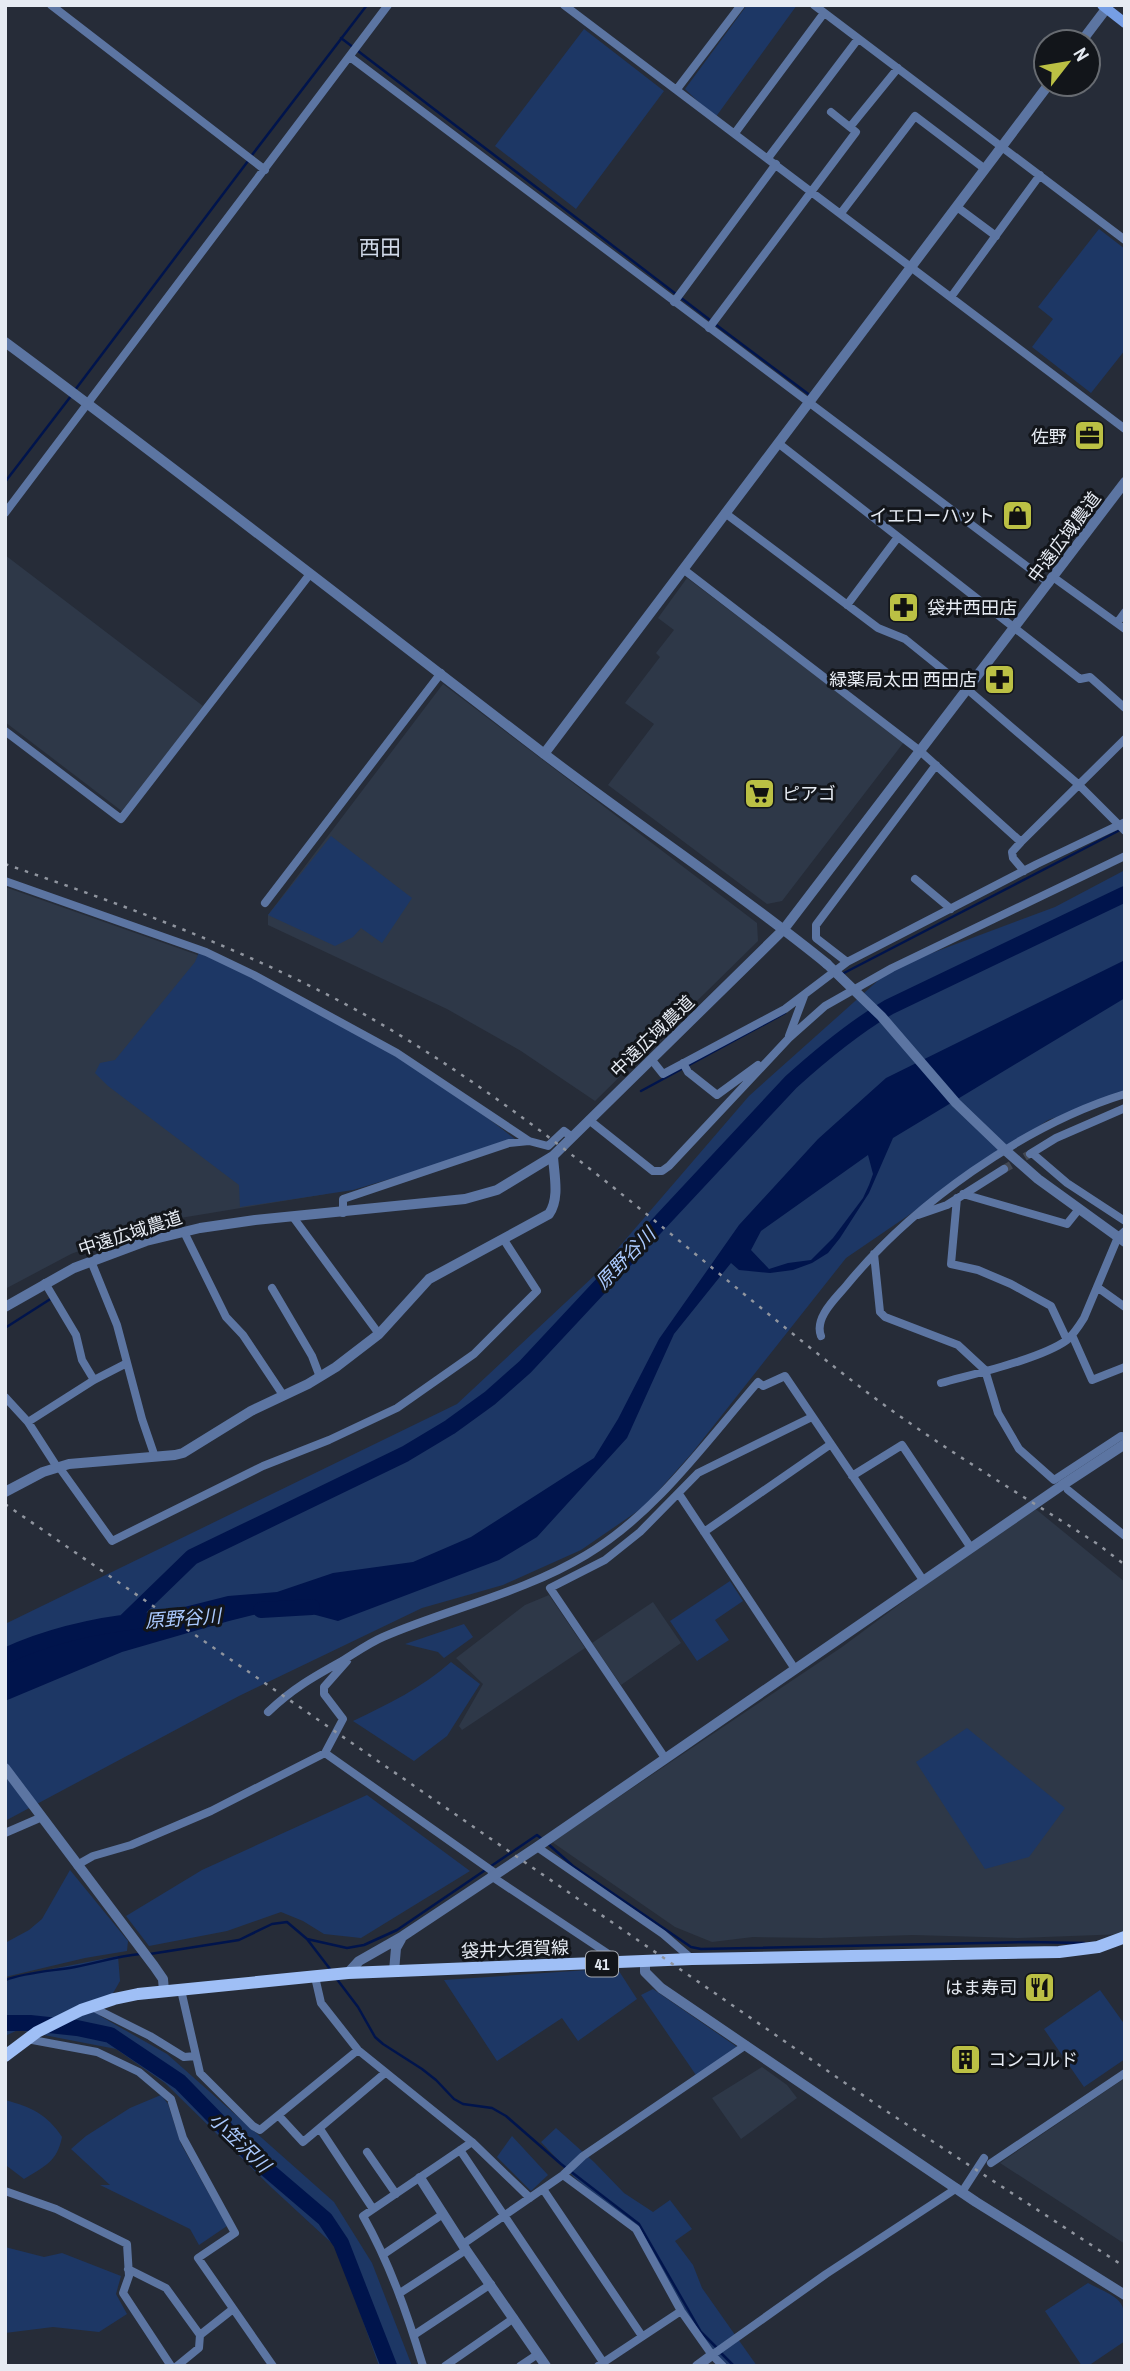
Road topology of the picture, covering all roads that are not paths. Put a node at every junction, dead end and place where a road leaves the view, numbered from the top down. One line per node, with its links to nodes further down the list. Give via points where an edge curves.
1 (51, 5): 21 (street)
2 (388, 5): 11 (street)
3 (564, 5): 13 (street)
4 (741, 5): 13 (street)
5 (814, 5): 7 (street)
6 (1109, 8): 8 (main road); 9 (street)
7 (824, 13): 10 (street); 17 (street)
8 (1125, 23)
9 (1093, 28)
10 (858, 39): 12 (street); 19 (street)
11 (351, 57): 21 (street); 30 (street)
12 (898, 68): 16 (street); 18 (street)
13 (677, 89): 17 (street)
14 (1038, 98): 18 (street)
15 (831, 111): 16 (street)
16 (850, 127): 24 (street, via 856,132)
17 (735, 133): 19 (street)
18 (1002, 146): 22 (street); 23 (street)
19 (768, 158): 20 (street)
20 (776, 164): 24 (street); 30 (street)
21 (264, 168): 35 (street)
22 (985, 169): 25 (street); 26 (street, via 915,116)
23 (1040, 175): 27 (street); 28 (street)
24 (811, 190): 26 (street); 32 (street)
25 (957, 207): 27 (street); 29 (street)
26 (841, 213): 29 (street)
27 (996, 236): 31 (street)
28 (1125, 240)
29 (911, 267): 31 (street); 34 (street)
30 (678, 297): 32 (street)
31 (951, 297): 36 (street)
32 (709, 327): 34 (street)
33 (5, 342): 35 (street)
34 (810, 401): 37 (street); 44 (street)
35 (86, 402): 39 (street); 43 (street)
36 (1125, 429)
37 (778, 443): 40 (street); 41 (street)
38 (1125, 482): 44 (street, 中遠広域農道)
39 (5, 513)
40 (725, 513): 42 (street); 45 (street)
41 (898, 537): 45 (street); 48 (street)
42 (683, 569): 55 (street); 56 (street)
43 (310, 574): 50 (street); 53 (street, via 121,819)
44 (1051, 580): 47 (street); 48 (street, 中遠広域農道)
45 (847, 605): 51 (street, via 878,628 905,639)
46 (1125, 612): 47 (street)
47 (1116, 623): 49 (street)
48 (1014, 627): 51 (street, 中遠広域農道); 52 (street, via 1080,679 1090,677)
49 (1125, 629)
50 (442, 673): 56 (street); 65 (street)
51 (967, 689): 55 (street, 中遠広域農道); 58 (street)
52 (1125, 708)
53 (5, 731)
54 (1125, 738): 58 (street)
55 (920, 751): 57 (street); 67 (street, 中遠広域農道)
56 (544, 754): 67 (street)
57 (936, 765): 60 (street); 68 (street, via 816,925 816,938)
58 (1078, 784): 59 (street); 60 (street)
59 (1123, 826): 62 (street)
60 (1021, 842): 62 (street, via 1012,852)
61 (1125, 856): 70 (street, via 892,968 825,1006)
62 (1024, 871): 66 (street)
63 (915, 879): 66 (street)
64 (5, 881): 79 (street, via 206,952 254,975 397,1053)
65 (265, 904)
66 (951, 909): 68 (street)
67 (784, 929): 72 (street, 中遠広域農道); 80 (street, bridge, via 881,1016 956,1103)
68 (847, 962): 69 (street)
69 (805, 993): 70 (street); 73 (street, via 785,1009)
70 (789, 1038): 71 (street)
71 (775, 1054): 73 (street, via 717,1095); 77 (street, via 662,1171 653,1171)
72 (651, 1059): 73 (street, via 663,1074); 77 (street, 中遠広域農道)
73 (683, 1063)
74 (1125, 1094): 76 (street)
75 (1124, 1109): 76 (street); 88 (street, via 1030,1154)
76 (1080, 1110): 80 (street)
77 (589, 1120): 78 (street, 中遠広域農道)
78 (572, 1137): 79 (street, via 564,1131 548,1146); 81 (street, 中遠広域農道)
79 (529, 1140): 85 (street, via 343,1199)
80 (1005, 1150): 84 (street); 86 (street)
81 (553, 1156): 85 (street, 中遠広域農道, via 484,1195); 91 (street, via 554,1207)
82 (1004, 1169): 83 (street)
83 (960, 1196): 84 (street, via 1067,1224); 86 (street); 101 (street, via 951,1264 978,1270 1051,1306)
84 (1079, 1209): 90 (street)
85 (343, 1213): 87 (street, 中遠広域農道)
86 (915, 1215): 92 (street)
87 (293, 1217): 89 (street, 中遠広域農道); 99 (street)
88 (1125, 1222)
89 (184, 1232): 93 (street, 中遠広域農道); 108 (street, via 226,1317)
90 (1123, 1237): 95 (street)
91 (504, 1240): 99 (street, via 429,1279); 116 (street, via 537,1291 474,1354 397,1408 263,1466 112,1541)
92 (874, 1254): 100 (street, via 830,1306 820,1322); 104 (street, via 880,1312 958,1345)
93 (91, 1261): 94 (street, 中遠広域農道); 102 (street)
94 (45, 1283): 97 (street, 中遠広域農道); 106 (street, via 76,1335 82,1360)
95 (1097, 1287): 98 (street); 101 (street, via 1084,1318)
96 (272, 1288): 105 (street)
97 (5, 1307)
98 (1125, 1307)
99 (379, 1334): 105 (street)
100 (821, 1336)
101 (1069, 1337): 103 (street, via 1092,1380); 104 (street)
102 (127, 1363): 106 (street); 115 (street)
103 (1125, 1367)
104 (985, 1370): 107 (street); 112 (street, via 998,1413 1019,1449 1055,1480)
105 (320, 1377): 108 (street)
106 (94, 1380): 111 (street)
107 (941, 1382)
108 (283, 1395): 115 (street, via 183,1453)
109 (6, 1400): 111 (street)
110 (813, 1417): 113 (street); 120 (street, via 698,1473); 125 (street, via 785,1376 763,1386 758,1382 661,1494 625,1528 585,1555 538,1580)
111 (28, 1422): 116 (street)
112 (1125, 1437)
113 (831, 1444): 117 (street); 121 (street)
114 (1125, 1444): 123 (street)
115 (155, 1457): 116 (street)
116 (58, 1467): 119 (street)
117 (852, 1476): 123 (street, via 902,1445); 124 (street)
118 (1068, 1490): 122 (street)
119 (5, 1492)
120 (679, 1494): 121 (street); 129 (street, via 605,1560 550,1588)
121 (705, 1532): 126 (street)
122 (1125, 1536)
123 (971, 1548): 124 (street)
124 (923, 1580): 126 (street)
125 (360, 1650): 127 (street, via 290,1691); 128 (street, via 324,1687 324,1694 343,1719)
126 (795, 1669): 129 (street)
127 (268, 1712)
128 (325, 1752): 134 (street, via 211,1811); 135 (street)
129 (666, 1758): 133 (street)
130 (5, 1769): 131 (street)
131 (39, 1814): 132 (street); 134 (street)
132 (5, 1833)
133 (537, 1847): 135 (street); 138 (street)
134 (77, 1865): 145 (street, via 163,1979)
135 (493, 1875): 136 (street); 139 (street, via 610,1955)
136 (403, 1936): 141 (street, via 396,1948); 142 (street, via 359,1961)
137 (1125, 1937): 138 (main road, 袋井大須賀線 / 41, via 1098,1947 1059,1952)
138 (692, 1959): 140 (main road, 袋井大須賀線 / 41)
139 (611, 1963): 140 (main road, 袋井大須賀線 / 41); 141 (main road, 袋井大須賀線 / 41)
140 (645, 1963): 148 (street, via 645,1972 662,1988)
141 (394, 1971): 142 (main road, 袋井大須賀線 / 41)
142 (348, 1973): 143 (main road, 袋井大須賀線 / 41)
143 (315, 1977): 144 (main road, 袋井大須賀線 / 41); 149 (street, via 321,2003)
144 (181, 1990): 145 (main road, 袋井大須賀線 / 41); 151 (street)
145 (164, 1991): 146 (main road, 袋井大須賀線 / 41)
146 (86, 2009): 147 (main road, 袋井大須賀線 / 41); 151 (street, via 150,2036 184,2057)
147 (32, 2036): 150 (main road, 袋井大須賀線 / 41); 175 (street, via 97,2052 139,2071 171,2099 183,2138 234,2233 198,2258)
148 (746, 2045): 159 (street, via 583,2156); 162 (street)
149 (358, 2050): 152 (street); 154 (street)
150 (5, 2056)
151 (196, 2056): 154 (street, via 200,2073 254,2126 260,2130)
152 (385, 2073): 155 (street); 156 (street)
153 (1125, 2073): 162 (street, via 987,2160)
154 (279, 2116): 155 (street, via 303,2142)
155 (320, 2129): 166 (street)
156 (472, 2142): 157 (street); 165 (street)
157 (460, 2150): 160 (street); 168 (street)
158 (367, 2152): 164 (street)
159 (564, 2175): 161 (street); 176 (street, via 636,2229)
160 (421, 2178): 164 (street); 167 (street)
161 (543, 2189): 165 (street); 180 (street)
162 (960, 2190): 174 (street); 182 (street, via 826,2274)
163 (5, 2192): 171 (street, via 56,2208 127,2244)
164 (396, 2194): 166 (street)
165 (530, 2197): 168 (street)
166 (373, 2209): 170 (street, via 363,2216)
167 (443, 2214): 169 (street); 170 (street)
168 (505, 2215): 169 (street); 183 (street)
169 (465, 2247): 172 (street); 173 (street)
170 (384, 2254): 173 (street)
171 (128, 2269): 178 (street, via 166,2288); 184 (street, via 123,2293)
172 (491, 2284): 177 (street); 179 (street)
173 (400, 2293): 179 (street)
174 (1125, 2295)
175 (233, 2309): 178 (street); 186 (street)
176 (681, 2311): 180 (street); 182 (street)
177 (514, 2318): 181 (street); 188 (street)
178 (200, 2335): 185 (street, via 199,2348)
179 (414, 2336): 187 (street)
180 (642, 2336): 183 (street)
181 (538, 2354): 189 (street); 190 (street)
182 (712, 2356): 191 (street); 192 (street)
183 (601, 2364)
184 (171, 2366)
185 (177, 2366)
186 (273, 2366)
187 (423, 2366)
188 (445, 2366)
189 (520, 2366)
190 (546, 2366)
191 (697, 2366)
192 (723, 2366)

